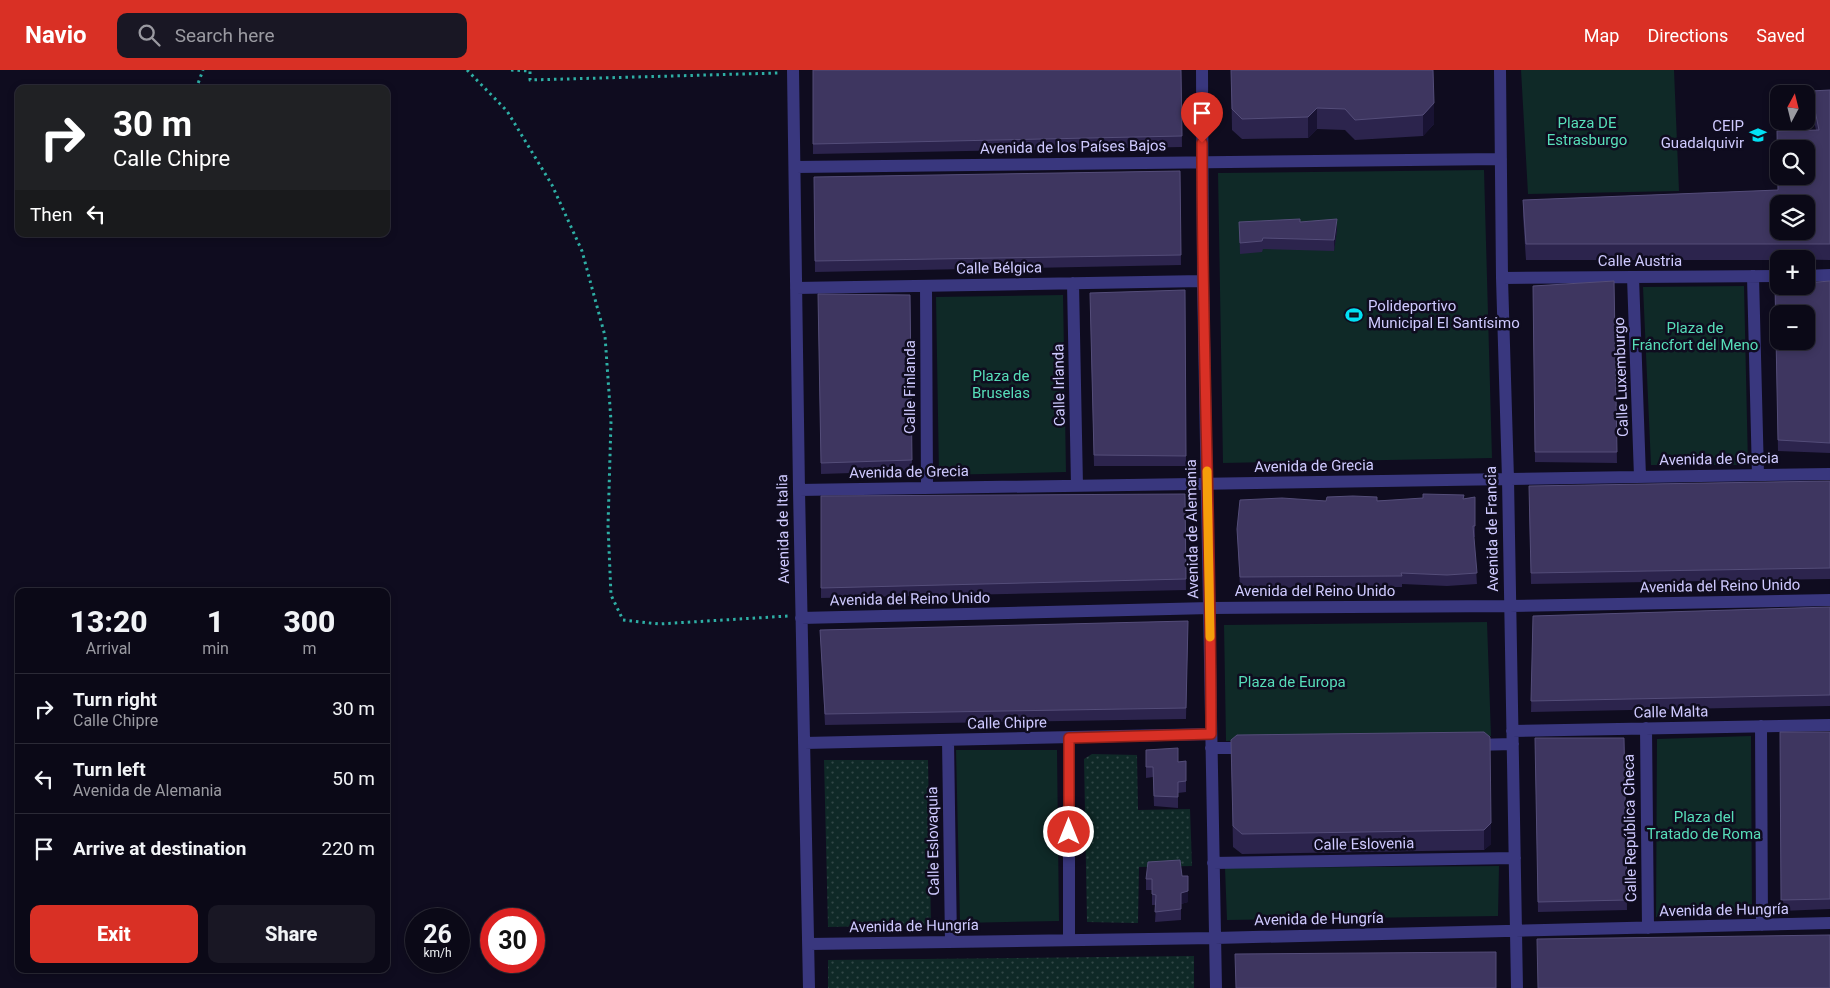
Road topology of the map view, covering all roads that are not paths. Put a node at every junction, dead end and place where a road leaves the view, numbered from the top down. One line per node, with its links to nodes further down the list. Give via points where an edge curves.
1 (793, 70): 6 (street, Avenida de Italia)
2 (1202, 70): 5 (street, Avenida de Alemania)
3 (1500, 70): 4 (street, Avenida de Francia)
4 (1501, 159): 5 (street, Avenida de los Países Bajos); 12 (street, Avenida de Francia)
5 (1202, 162): 6 (street, Avenida de los Países Bajos); 13 (street, Avenida de Alemania)
6 (795, 167): 16 (street, Avenida de Italia)
7 (1830, 275): 10 (street)
8 (1753, 276): 9 (street, Calle Austria); 11 (street, Calle Austria); 18 (street)
9 (1770, 276)
10 (1815, 276)
11 (1633, 277): 12 (street, Calle Austria); 19 (street, Calle Luxemburgo)
12 (1502, 278): 20 (street, Avenida de Francia)
13 (1203, 281): 14 (street, Calle Bélgica); 21 (street, Avenida de Alemania)
14 (1073, 283): 15 (street, Calle Bélgica); 22 (street, Calle Irlanda)
15 (926, 286): 16 (street, Calle Bélgica); 23 (street, Calle Finlanda)
16 (796, 288): 24 (street, Avenida de Italia)
17 (1830, 474): 18 (street, Avenida de Grecia)
18 (1758, 475): 19 (street, Avenida de Grecia)
19 (1640, 477): 20 (street, Avenida de Grecia)
20 (1508, 479): 21 (street, Avenida de Grecia); 26 (street, Avenida de Francia)
21 (1207, 484): 22 (street, Avenida de Grecia); 27 (street, Avenida de Alemania)
22 (1077, 486): 23 (street, Avenida de Grecia)
23 (927, 488): 24 (street, Avenida de Grecia)
24 (799, 490): 28 (street, Avenida de Italia)
25 (1830, 600): 26 (street, Avenida del Reino Unido)
26 (1509, 606): 27 (street, Avenida del Reino Unido); 32 (street, Avenida de Francia)
27 (1210, 608): 28 (street, Avenida del Reino Unido); 33 (street, Avenida de Alemania)
28 (795, 617): 36 (street, Avenida de Italia)
29 (1830, 725): 30 (street, Calle Malta)
30 (1761, 726): 31 (street, Calle Malta); 44 (street)
31 (1646, 728): 32 (street, Calle Malta); 45 (street, Calle República Checa)
32 (1512, 731): 37 (street, Avenida de Francia)
33 (1211, 734): 34 (street, Calle Chipre); 39 (street, Avenida de Alemania)
34 (1069, 738): 35 (street, Calle Chipre); 48 (street)
35 (948, 740): 36 (street, Calle Chipre); 49 (street, Calle Eslovaquia)
36 (804, 743): 50 (street, Avenida de Italia)
37 (1513, 744): 38 (street); 41 (street, Avenida de Francia)
38 (1464, 745)
39 (1211, 748): 40 (street); 42 (street, Avenida de Alemania)
40 (1260, 748)
41 (1515, 858): 42 (street, Calle Eslovenia); 46 (street, Avenida de Francia)
42 (1213, 863): 47 (street, Avenida de Alemania)
43 (1830, 923): 44 (street, Avenida de Hungría)
44 (1762, 925): 45 (street, Avenida de Hungría)
45 (1648, 928): 46 (street, Avenida de Hungría)
46 (1516, 931): 47 (street, Avenida de Hungría); 53 (street, Avenida de Francia)
47 (1215, 938): 48 (street, Avenida de Hungría); 52 (street, Avenida de Alemania)
48 (1069, 940): 49 (street, Avenida de Hungría)
49 (952, 942): 50 (street, Avenida de Hungría)
50 (809, 944): 51 (street, Avenida de Italia)
51 (809, 988)
52 (1216, 988)
53 (1517, 988)

